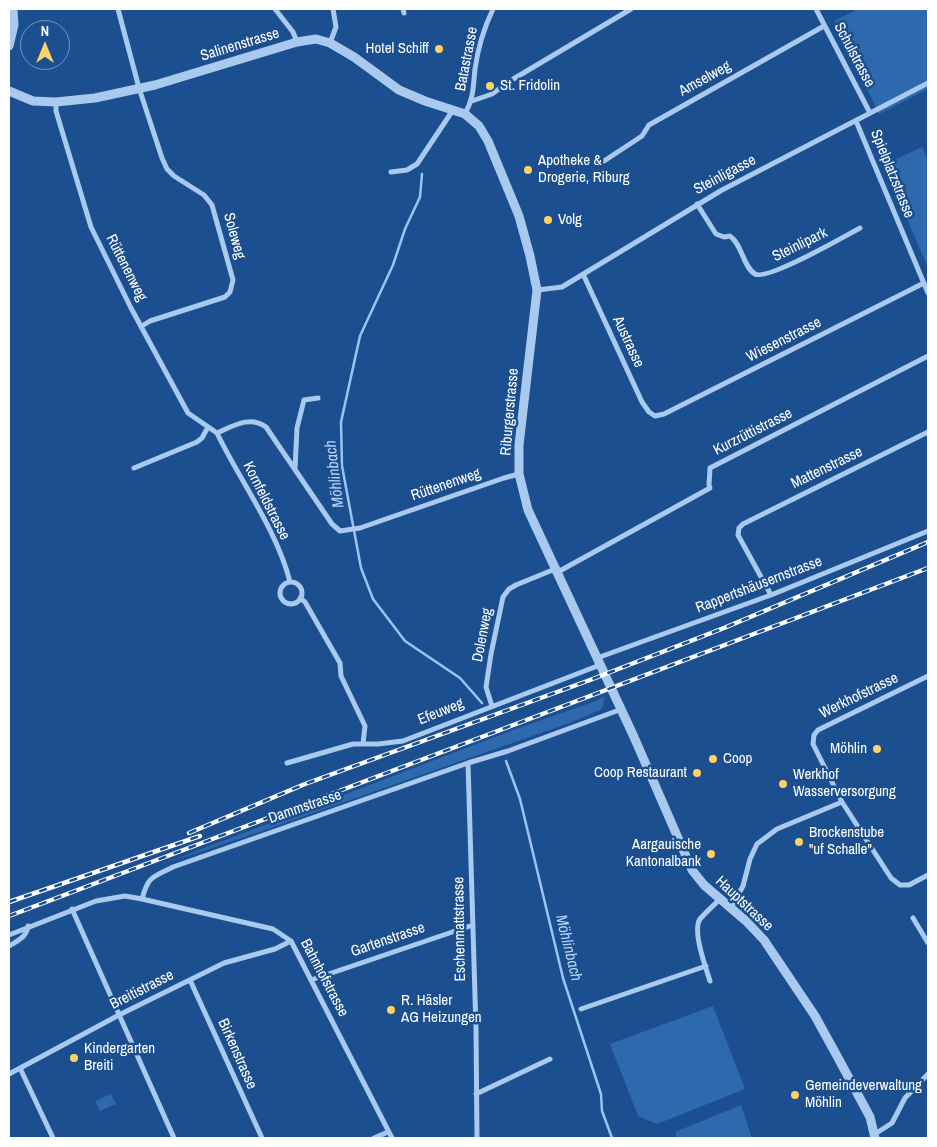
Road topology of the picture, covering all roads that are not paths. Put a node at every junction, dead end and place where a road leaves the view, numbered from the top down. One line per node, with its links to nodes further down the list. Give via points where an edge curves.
1 (13, 9): 11 (street, via 14,25)
2 (118, 9): 13 (street, Soleweg)
3 (275, 9): 9 (street)
4 (333, 9): 10 (street, via 336,27)
5 (493, 9): 15 (street, Batastrasse, via 481,41)
6 (631, 9): 15 (street, via 492,94)
7 (816, 9): 8 (street, Schulstrasse)
8 (824, 26): 18 (street, Schulstrasse); 21 (street, Amselweg, via 649,125 642,136)
9 (297, 42): 10 (street, Salinenstrasse, via 316,39); 13 (street, Salinenstrasse)
10 (330, 43): 17 (street, Salinenstrasse, via 399,90)
11 (9, 46)
12 (928, 83): 18 (street, Steinligasse)
13 (140, 88): 16 (street, Salinenstrasse); 29 (street, Soleweg, via 167,169 212,204 233,280 225,297)
14 (9, 91): 16 (street, Salinenstrasse, via 33,101)
15 (472, 101): 19 (street, Batastrasse)
16 (56, 102): 29 (street, Rüttenenweg, via 91,227)
17 (453, 110): 19 (street, Salinenstrasse); 22 (street, via 417,164 407,170)
18 (870, 113): 20 (street, Steinligasse)
19 (465, 114): 27 (street, Riburgerstrasse, via 484,133 502,172 519,216)
20 (856, 121): 23 (street, Steinligasse); 26 (street, Spielplatzstrasse)
21 (604, 161)
22 (391, 172)
23 (697, 204): 24 (street, Steinlipark, via 716,234 735,239 750,269 760,275 790,264); 25 (street, Steinligasse)
24 (860, 228)
25 (583, 274): 27 (street, Steinligasse, via 562,287); 32 (street, Austrasse, via 642,402)
26 (924, 284): 28 (street, Spielplatzstrasse); 32 (street, Wiesenstrasse)
27 (537, 290): 38 (street, Riburgerstrasse, via 519,445)
28 (928, 293)
29 (142, 326): 33 (street, Rüttenenweg, via 188,413)
30 (928, 356): 40 (street, Kurzrüttistrasse, via 710,468 710,488)
31 (318, 398): 37 (street, via 304,400 297,428)
32 (655, 416)
33 (208, 427): 35 (street, Rüttenenweg); 36 (street, via 197,442)
34 (928, 432): 42 (street, Mattenstrasse, via 738,528 738,535)
35 (217, 433): 37 (street, Rüttenenweg, via 245,421 260,422); 41 (street, Kornfeldstrasse, via 267,527)
36 (134, 468)
37 (295, 470): 38 (street, Rüttenenweg, via 340,531 360,528)
38 (519, 474): 40 (street, Riburgerstrasse, via 528,510)
39 (928, 531): 42 (street, Rappertshäusernstrasse)
40 (556, 571): 44 (street, Riburgerstrasse); 46 (street, Dolenweg, via 516,586 503,597 486,686)
41 (290, 582): 43 (street, Kornfeldstrasse, via 297,583 301,589); 43 (street, via 284,585 281,597 293,604)
42 (771, 594): 44 (street, Rappertshäusernstrasse)
43 (300, 598): 48 (street, Kornfeldstrasse, via 340,663 342,676 366,726)
44 (599, 662): 46 (street, Efeuweg); 47 (street, Riburgerstrasse)
45 (928, 676): 51 (street, Werkhofstrasse, via 818,730 813,744)
46 (492, 706): 48 (street, Efeuweg, via 403,741)
47 (622, 709): 49 (street, Dammstrasse); 54 (street, Hauptstrasse, via 686,859 704,885)
48 (363, 744): 50 (street, Efeuweg, via 353,744)
49 (468, 763): 53 (street, Dammstrasse, via 173,867 150,879); 58 (street, Eschenmattstrasse)
50 (287, 764)
51 (842, 802): 52 (street, Werkhofstrasse, via 891,878 900,886); 55 (street, via 777,829 756,844 743,886)
52 (928, 875)
53 (142, 898): 56 (street, via 115,897); 61 (street, Bahnhofstrasse, via 273,929)
54 (720, 899): 55 (street, Hauptstrasse); 64 (street, via 698,926)
55 (730, 908): 76 (street, Hauptstrasse, via 764,940 815,1016 865,1109)
56 (72, 909): 59 (street); 69 (street)
57 (913, 918): 62 (street)
58 (473, 925): 66 (street, Gartenstrasse); 74 (street, Eschenmattstrasse)
59 (28, 926): 60 (street); 63 (street, via 28,932)
60 (9, 935)
61 (291, 941): 65 (street, Breitistrasse, via 275,950 224,963); 66 (street, Bahnhofstrasse)
62 (928, 943)
63 (9, 946)
64 (706, 966): 67 (street); 68 (street)
65 (190, 980): 69 (street, Breitistrasse); 79 (street, Birkenstrasse)
66 (311, 980): 75 (street, Bahnhofstrasse)
67 (710, 981)
68 (581, 1009)
69 (119, 1015): 71 (street, Breitistrasse); 78 (street)
70 (550, 1059): 74 (street)
71 (20, 1068): 72 (street, Breitistrasse); 77 (street)
72 (9, 1074)
73 (928, 1074): 76 (street, via 905,1098 892,1123)
74 (476, 1094): 82 (street, Eschenmattstrasse)
75 (388, 1132): 80 (street); 81 (street, Bahnhofstrasse)
76 (875, 1136)
77 (53, 1138)
78 (174, 1138)
79 (262, 1138)
80 (374, 1138)
81 (392, 1138)
82 (477, 1138)

